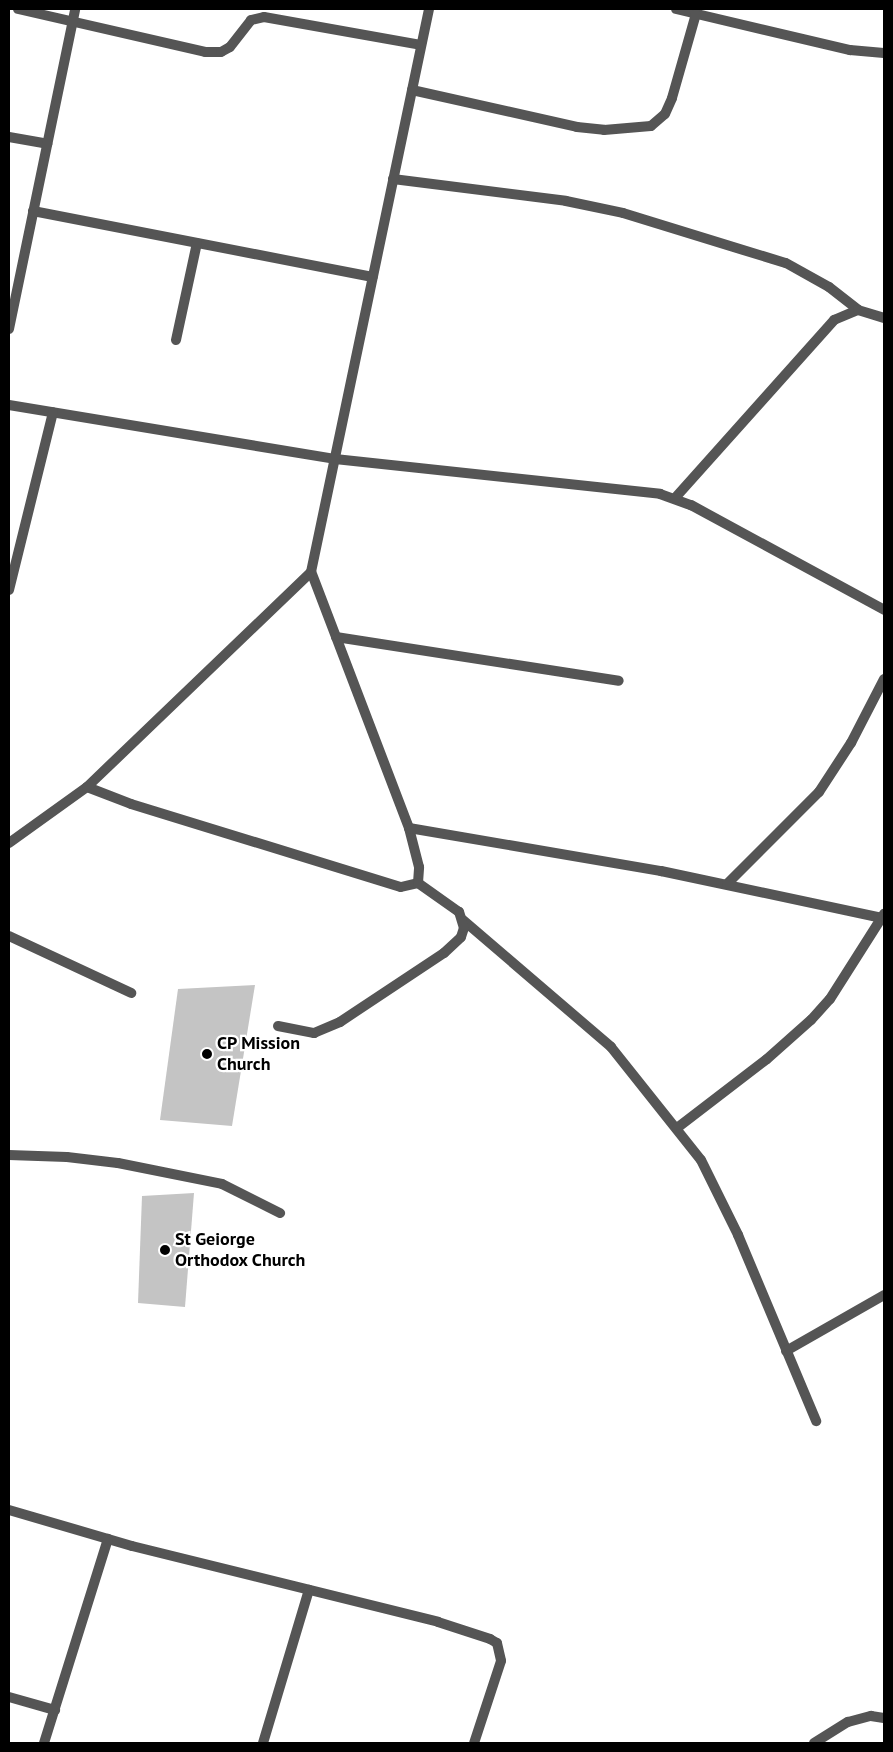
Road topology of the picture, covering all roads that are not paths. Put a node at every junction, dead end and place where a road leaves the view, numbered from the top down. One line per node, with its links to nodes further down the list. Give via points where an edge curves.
1 (18, 9): 6 (street)
2 (75, 9): 6 (street)
3 (429, 9): 7 (street)
4 (676, 9): 5 (street)
5 (696, 14): 8 (street, via 850,50); 9 (street, via 672,98 665,114 651,126 604,130 577,127)
6 (72, 22): 7 (street, via 205,52 221,52 230,47 251,20 264,17); 11 (street)
7 (421, 45): 9 (street)
8 (884, 53)
9 (412, 90): 12 (street)
10 (9, 138): 11 (street)
11 (47, 144): 13 (street)
12 (393, 179): 15 (street); 16 (street, via 566,201 623,213 786,263 829,287)
13 (33, 211): 14 (street); 18 (street)
14 (197, 243): 15 (street); 19 (street)
15 (373, 277): 22 (street)
16 (858, 310): 17 (street); 23 (street, via 834,320)
17 (884, 318)
18 (9, 329)
19 (176, 340)
20 (9, 405): 21 (street)
21 (53, 412): 22 (street); 25 (street)
22 (335, 459): 23 (street); 24 (street)
23 (675, 498): 26 (street)
24 (311, 572): 27 (street); 30 (street)
25 (9, 590)
26 (884, 610)
27 (336, 637): 29 (street); 31 (street)
28 (884, 678): 34 (street, via 851,743 819,792)
29 (619, 680)
30 (87, 787): 32 (street); 33 (street, via 140,807 401,887)
31 (409, 828): 33 (street, via 419,867); 34 (street)
32 (9, 843)
33 (418, 883): 36 (street, via 452,906)
34 (727, 884): 35 (street)
35 (883, 916): 40 (street, via 830,999 811,1020 768,1059)
36 (463, 920): 39 (street, via 461,936 444,952 340,1022 314,1033); 40 (street, via 604,1040)
37 (9, 936): 38 (street)
38 (131, 992)
39 (278, 1026)
40 (677, 1128): 44 (street, via 701,1160 738,1235)
41 (9, 1155): 42 (street, via 118,1163 222,1184)
42 (280, 1213)
43 (884, 1295): 44 (street)
44 (786, 1351): 45 (street)
45 (816, 1421)
46 (9, 1510): 47 (street)
47 (108, 1539): 48 (street); 50 (street)
48 (309, 1590): 53 (street); 54 (street, via 438,1622 497,1642 501,1661)
49 (9, 1697): 50 (street)
50 (55, 1710): 52 (street)
51 (884, 1718): 55 (street, via 871,1716 848,1722)
52 (44, 1743)
53 (263, 1743)
54 (474, 1743)
55 (814, 1743)

